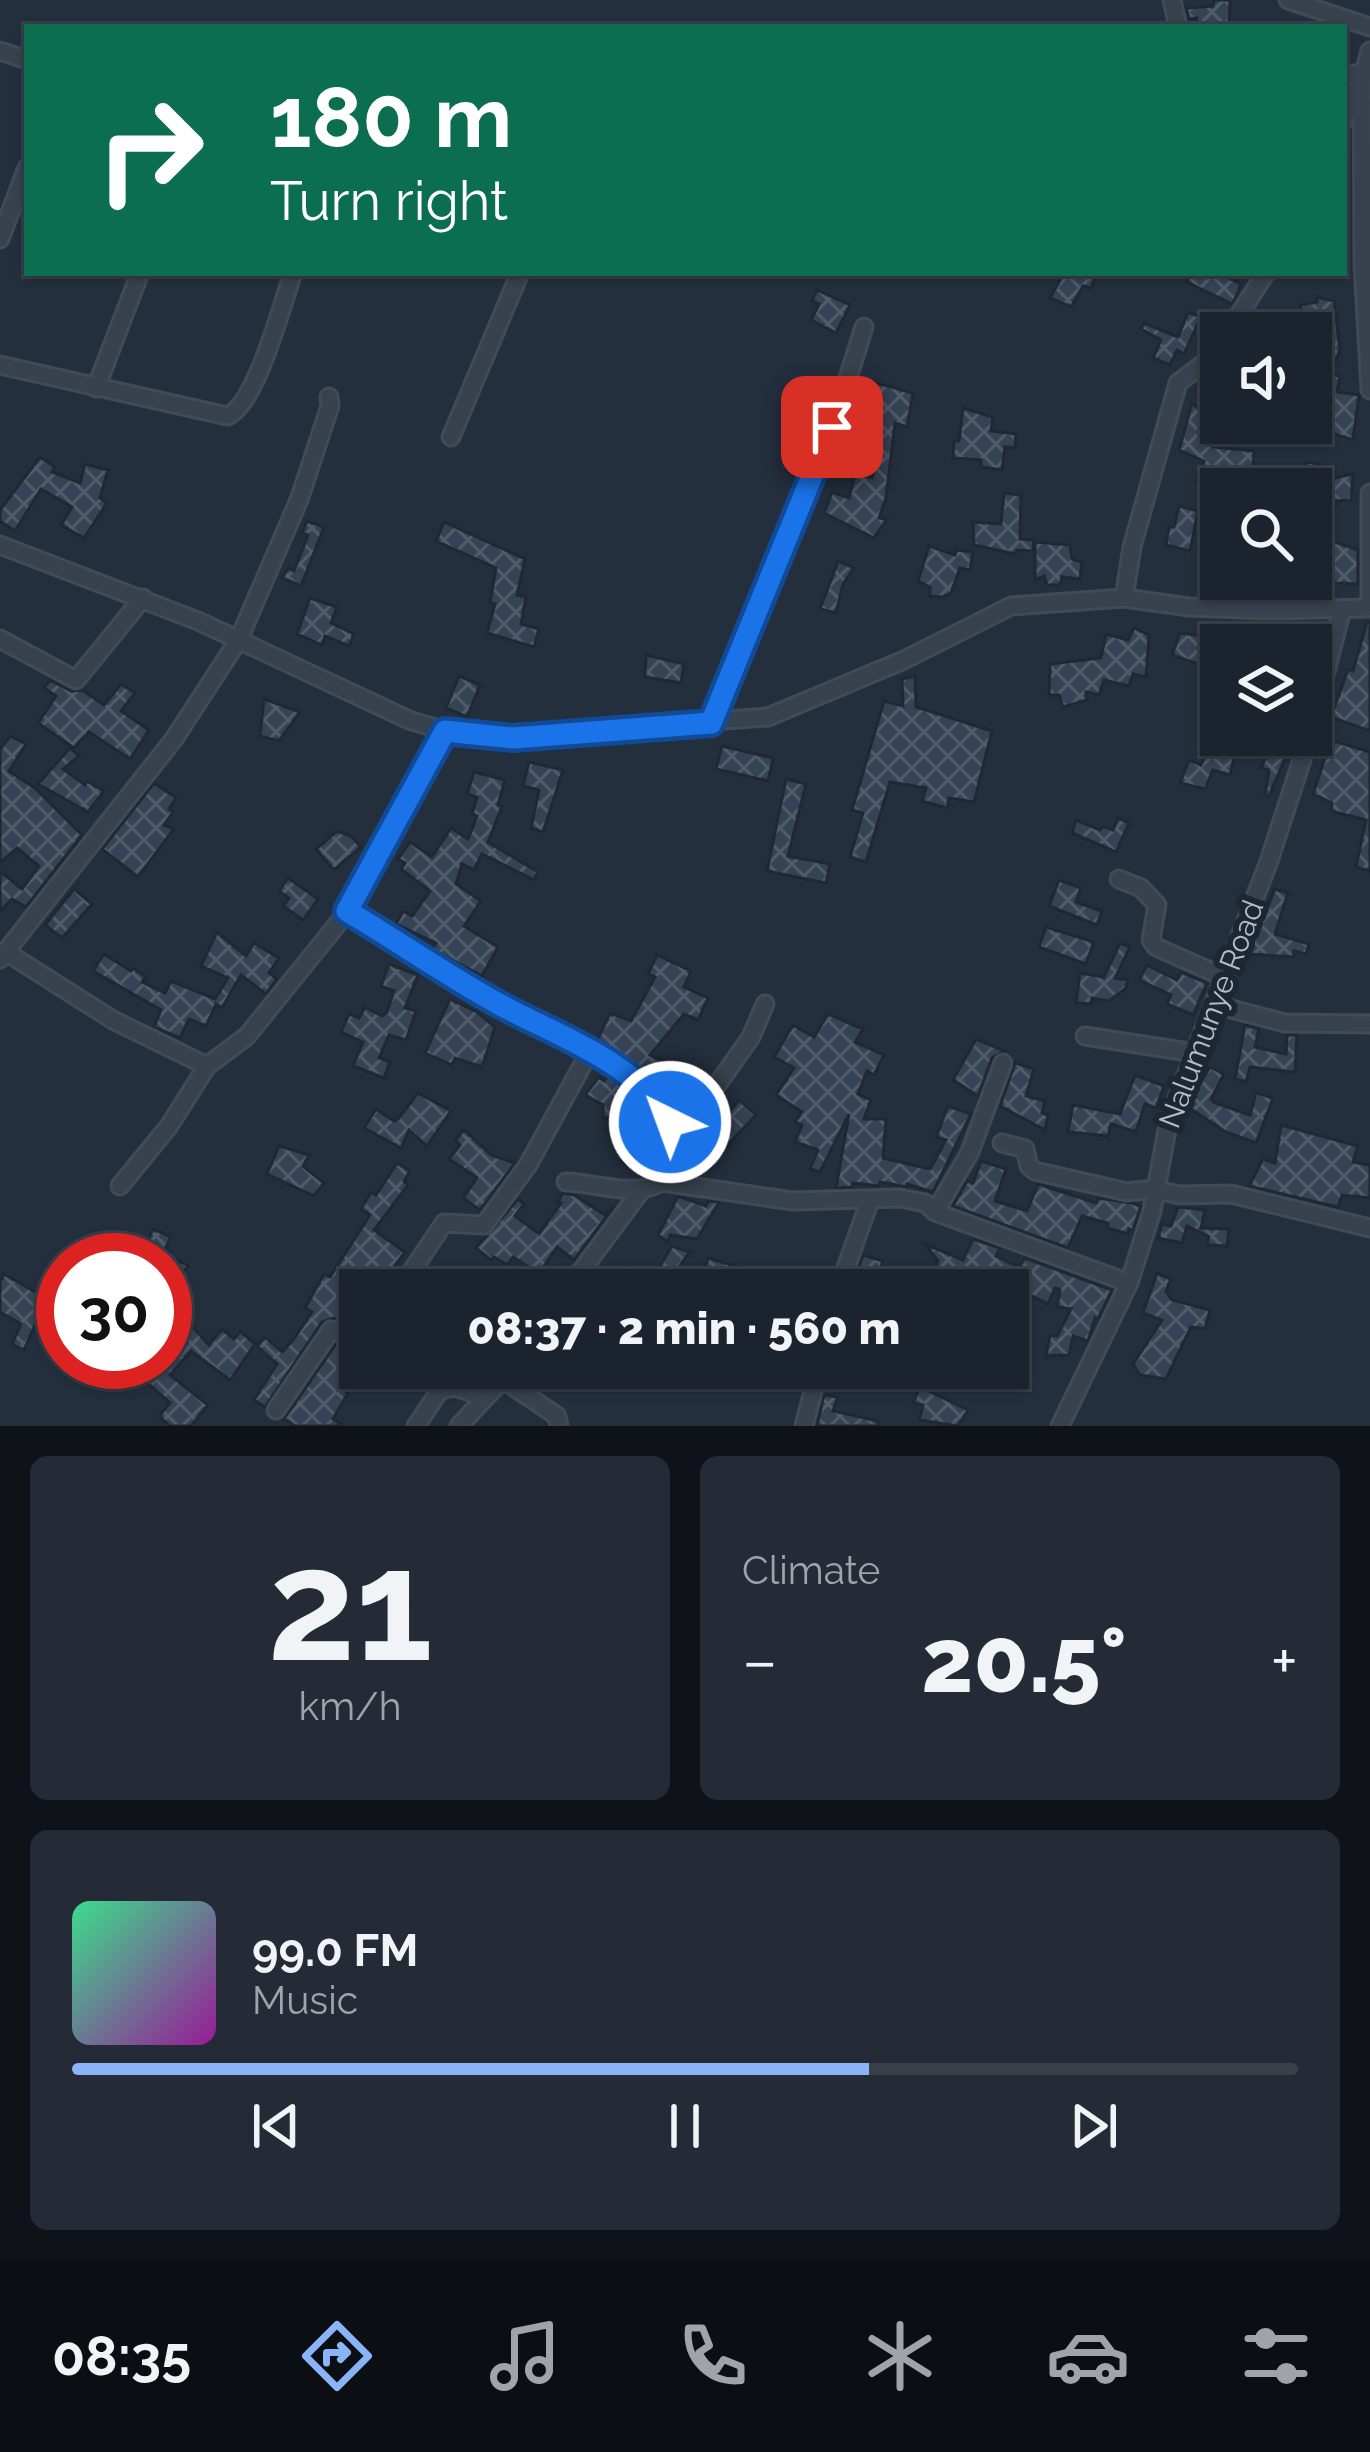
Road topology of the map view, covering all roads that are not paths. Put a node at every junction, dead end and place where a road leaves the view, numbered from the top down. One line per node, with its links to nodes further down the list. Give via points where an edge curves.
1 (1288, 0): 2 (street)
2 (1370, 27)
3 (1370, 51): 5 (street)
4 (1347, 76): 5 (street)
5 (1363, 76): 6 (street); 8 (street)
6 (1347, 113)
7 (24, 176): 9 (street)
8 (1367, 213): 16 (street)
9 (0, 239)
10 (139, 276): 19 (street)
11 (292, 276): 19 (street, via 236,414)
12 (519, 276): 22 (street)
13 (1263, 276): 14 (street)
14 (1240, 312)
15 (864, 327): 33 (street, via 824,455)
16 (1369, 361): 20 (street)
17 (0, 365): 19 (street)
18 (1200, 367): 27 (street, via 1178,383)
19 (96, 388)
20 (1370, 390)
21 (329, 398): 31 (street, via 299,500)
22 (452, 437)
23 (1370, 493): 24 (street)
24 (1369, 533): 28 (street)
25 (0, 545): 26 (street)
26 (143, 598): 30 (street, via 76,680); 31 (street)
27 (1124, 598): 29 (street); 33 (street, via 1001,609 783,713)
28 (1370, 605): 29 (street)
29 (1342, 609): 32 (street, Nalumunye Road)
30 (0, 639)
31 (239, 639): 34 (street); 38 (street, via 174,740)
32 (1332, 649)
33 (711, 723): 34 (street, via 513,738)
34 (445, 731): 37 (street)
35 (1303, 756): 39 (street, Nalumunye Road)
36 (1119, 879): 39 (street, via 1157,905 1156,947)
37 (347, 911): 44 (street); 47 (street, via 247,1036)
38 (3, 956): 47 (street)
39 (1226, 978): 41 (street, Nalumunye Road)
40 (765, 1004): 48 (street, via 751,1037)
41 (1216, 1004): 42 (street, via 1285,1023); 45 (street, Nalumunye Road)
42 (1370, 1024)
43 (1085, 1036): 45 (street)
44 (590, 1051): 48 (street, via 662,1108); 58 (street, via 528,1165 484,1225 444,1223)
45 (1195, 1053): 53 (street, Nalumunye Road)
46 (1003, 1063): 56 (street, via 970,1152)
47 (207, 1066): 52 (street)
48 (676, 1143): 51 (street)
49 (1002, 1143): 53 (street, via 1025,1149 1035,1172 1127,1192)
50 (566, 1182): 54 (street)
51 (662, 1182): 54 (street); 55 (street, via 792,1201)
52 (120, 1186)
53 (1154, 1189): 57 (street, via 1232,1194); 61 (street, Nalumunye Road)
54 (640, 1192): 59 (street)
55 (870, 1200): 56 (street, via 900,1198); 60 (street)
56 (935, 1211): 61 (street)
57 (1370, 1228)
58 (413, 1269)
59 (583, 1269)
60 (845, 1269)
61 (1129, 1283): 72 (street, Nalumunye Road)
62 (339, 1333): 67 (street, via 331,1330)
63 (494, 1389): 66 (street)
64 (526, 1389): 70 (street)
65 (814, 1389): 71 (street)
66 (486, 1397): 68 (street, via 440,1390); 69 (street)
67 (276, 1410)
68 (416, 1426)
69 (459, 1426)
70 (559, 1426)
71 (804, 1426)
72 (1060, 1426)

